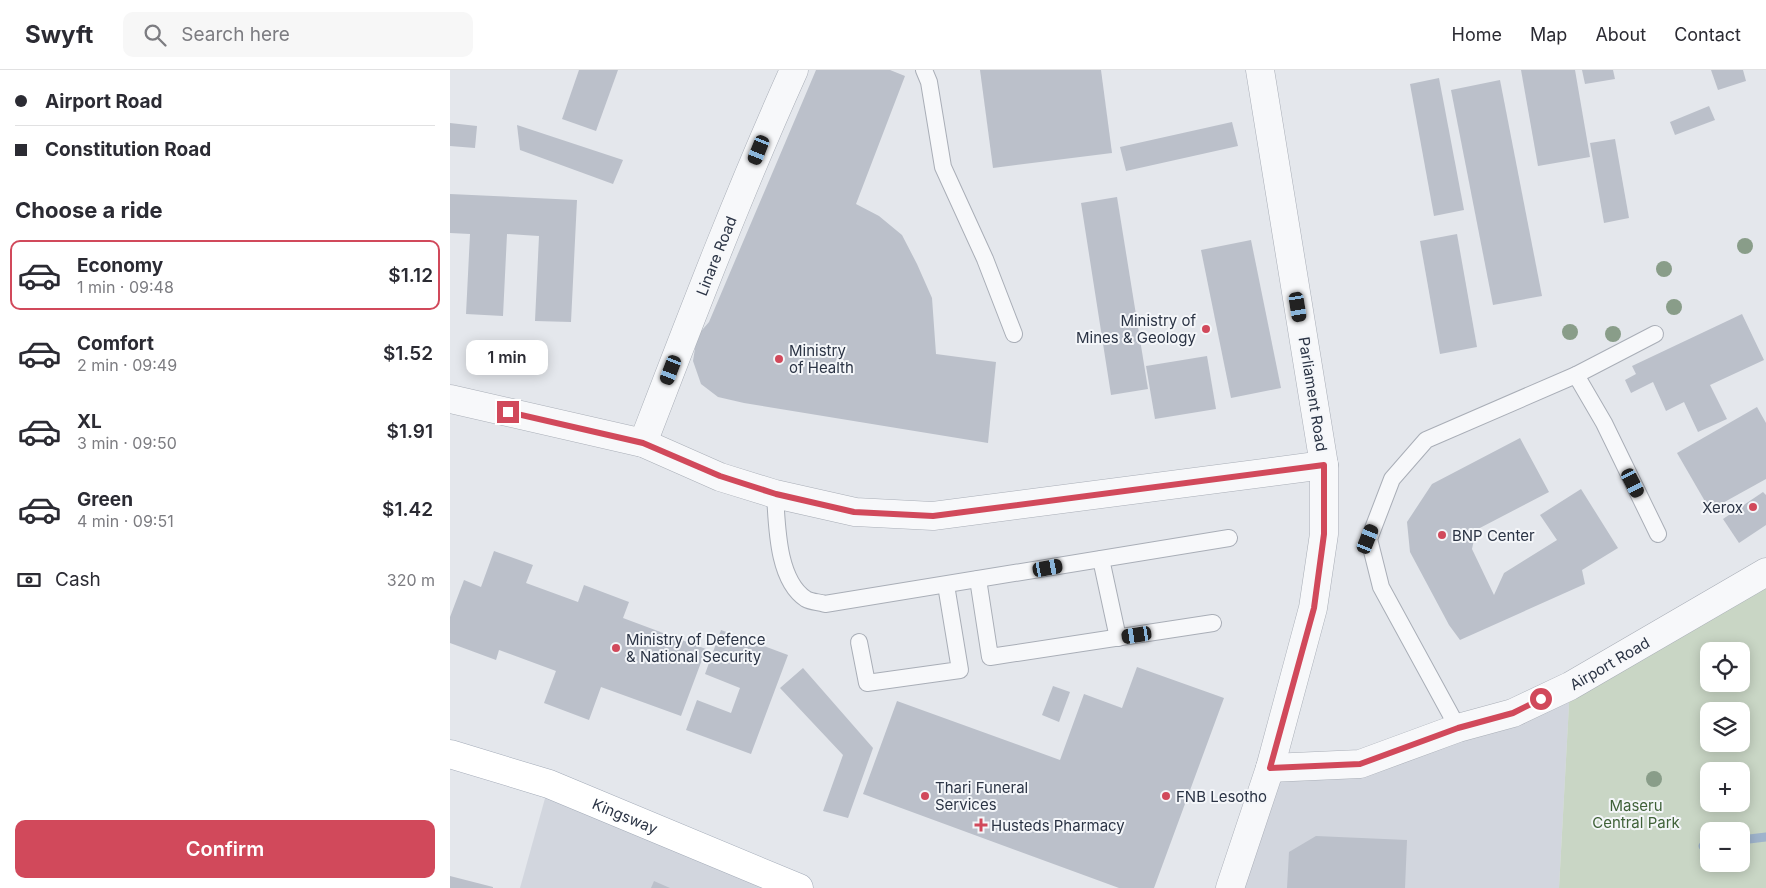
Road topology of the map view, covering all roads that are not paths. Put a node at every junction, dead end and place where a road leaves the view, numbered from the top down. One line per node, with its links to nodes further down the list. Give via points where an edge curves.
1 (794, 70): 8 (street, Linare Road)
2 (924, 70): 4 (lane, via 929,82 942,167 985,259)
3 (1260, 70): 9 (street, Parliament Road)
4 (1014, 334)
5 (1655, 334): 6 (lane)
6 (1576, 375): 11 (lane, via 1604,423); 20 (lane, via 1426,440 1392,480 1368,539 1381,587)
7 (450, 399): 8 (street)
8 (643, 443): 10 (street, via 720,476)
9 (1324, 465): 10 (street, via 933,516 854,512); 22 (street, Parliament Road, via 1324,534 1314,608)
10 (776, 494): 16 (lane, via 785,569 794,588 808,599 825,604)
11 (1658, 534)
12 (1229, 538): 13 (lane)
13 (1101, 559): 15 (lane); 18 (lane)
14 (1766, 572): 20 (street, Airport Road, via 1570,686 1513,713)
15 (978, 579): 16 (lane); 18 (lane, via 990,657)
16 (946, 585): 19 (lane, via 960,670 867,683)
17 (1213, 623): 18 (lane)
18 (1118, 638)
19 (859, 642)
20 (1458, 728): 22 (street, Airport Road, via 1360,764)
21 (450, 754): 23 (main road, Kingsway, via 549,784)
22 (1270, 768): 24 (street, Parliament Road)
23 (798, 888)
24 (1230, 888)

